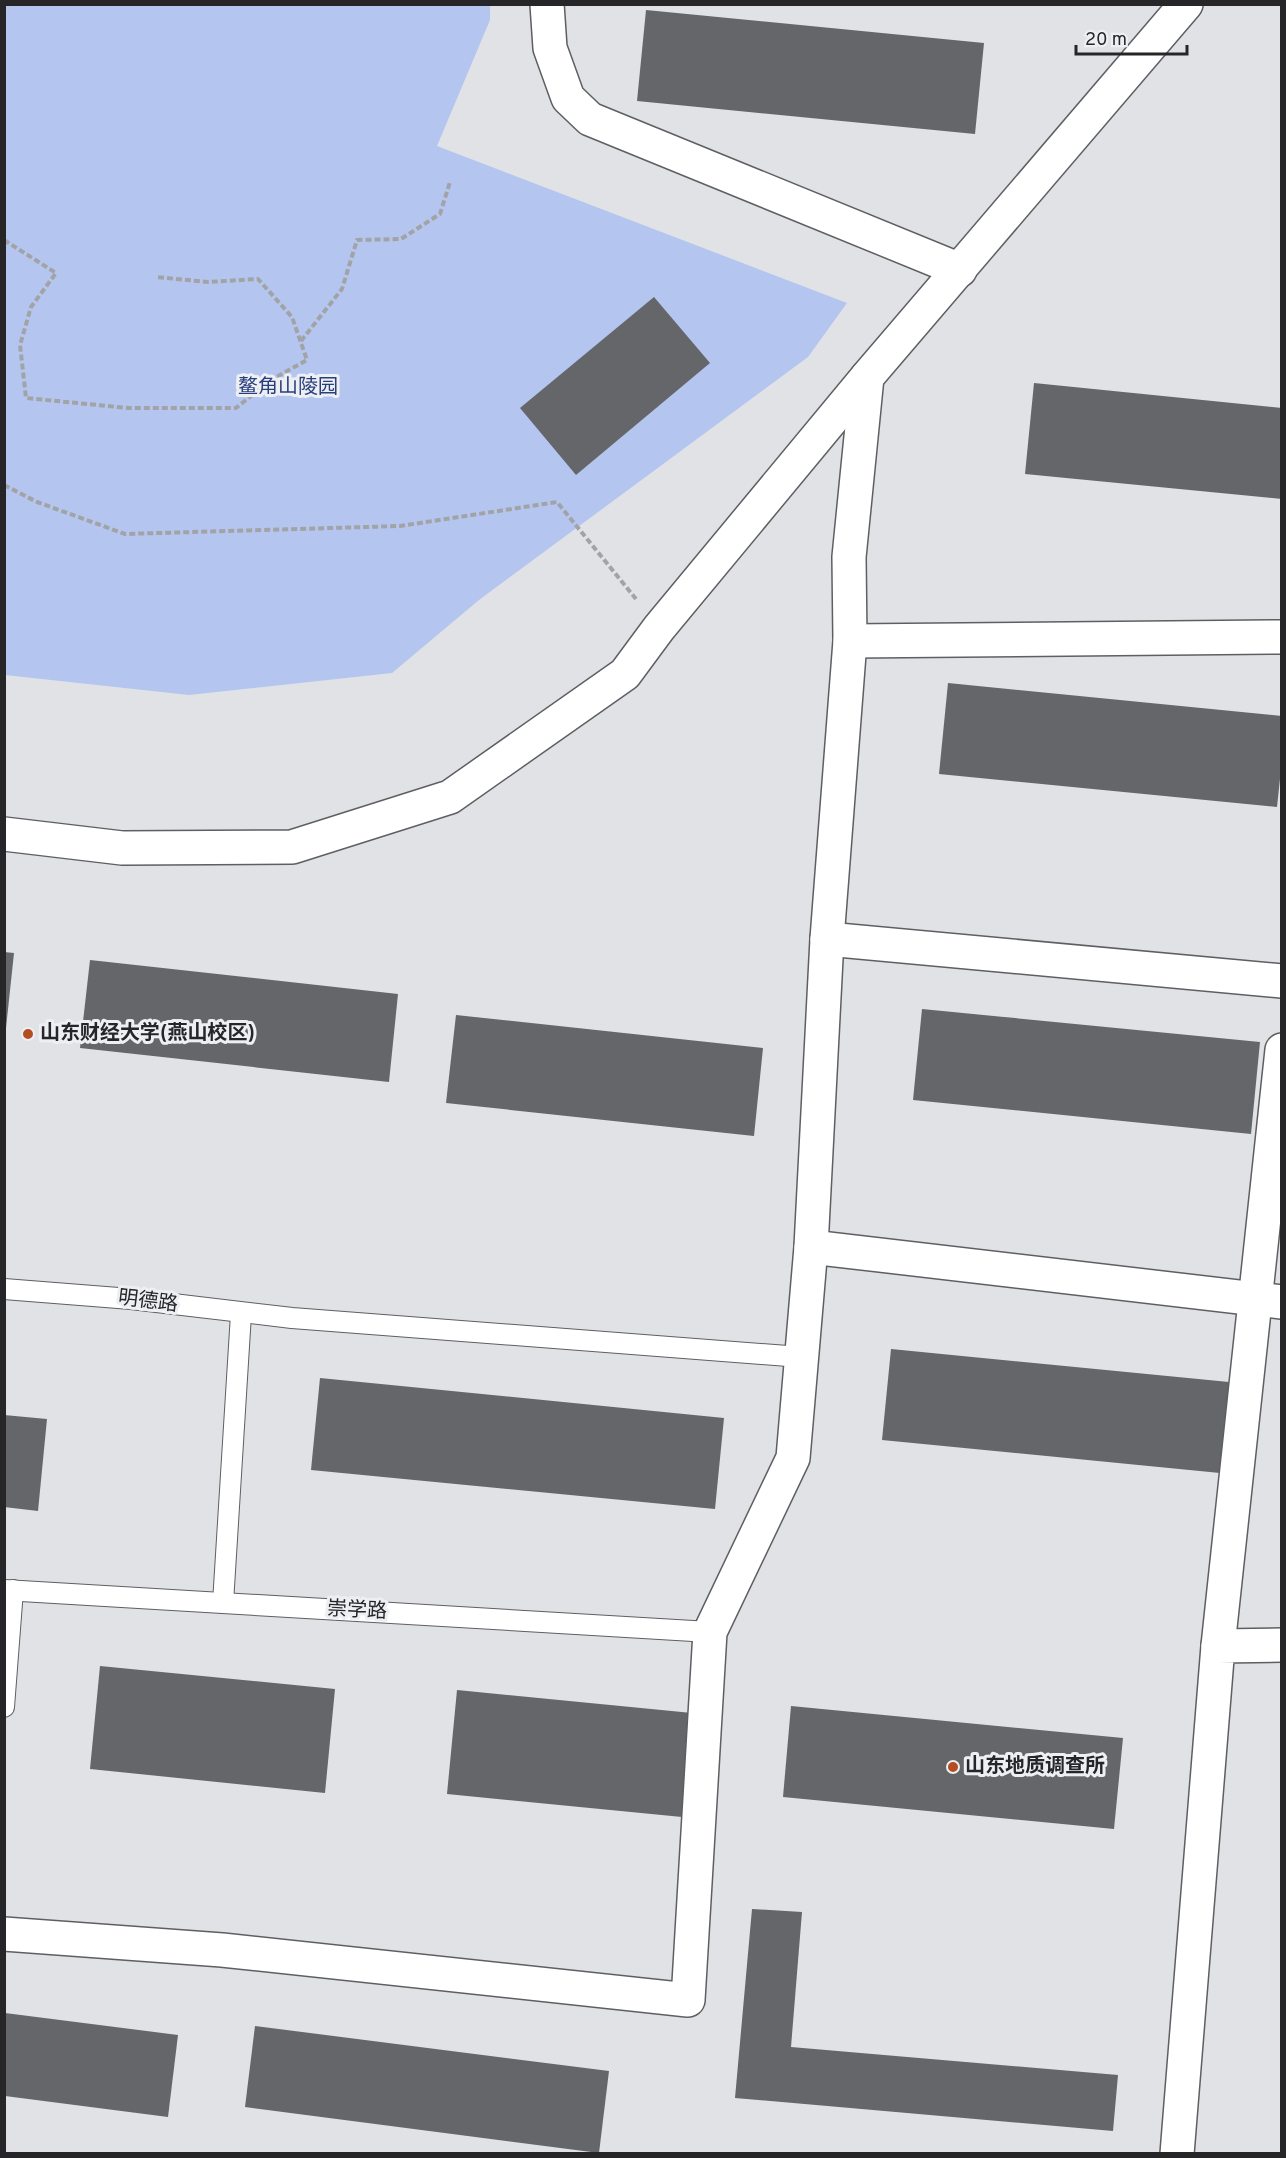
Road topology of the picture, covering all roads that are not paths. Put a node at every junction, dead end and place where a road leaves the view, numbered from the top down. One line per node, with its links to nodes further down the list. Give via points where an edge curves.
1 (548, 4): 3 (street, via 550,48 568,98 590,119)
2 (1186, 4): 3 (street)
3 (960, 270): 4 (street)
4 (867, 377): 6 (street, via 849,558); 7 (street, via 625,674 450,797 292,847 122,848)
5 (1281, 637): 6 (street)
6 (850, 641): 8 (street)
7 (4, 834)
8 (827, 939): 9 (street); 11 (street)
9 (1281, 981)
10 (1281, 1050): 13 (street)
11 (811, 1247): 13 (street); 15 (street)
12 (4, 1289): 14 (lane, 明德路, via 131,1299)
13 (1268, 1301): 20 (street)
14 (241, 1314): 15 (lane, 明德路); 17 (lane)
15 (801, 1357): 18 (street, via 793,1458)
16 (9, 1590): 17 (lane, 崇学路); 21 (lane)
17 (223, 1603): 18 (lane, 崇学路)
18 (710, 1632): 22 (street, via 688,2000 222,1950)
19 (1281, 1645): 20 (street)
20 (1218, 1646): 23 (street)
21 (4, 1707)
22 (4, 1934)
23 (1177, 2154)

